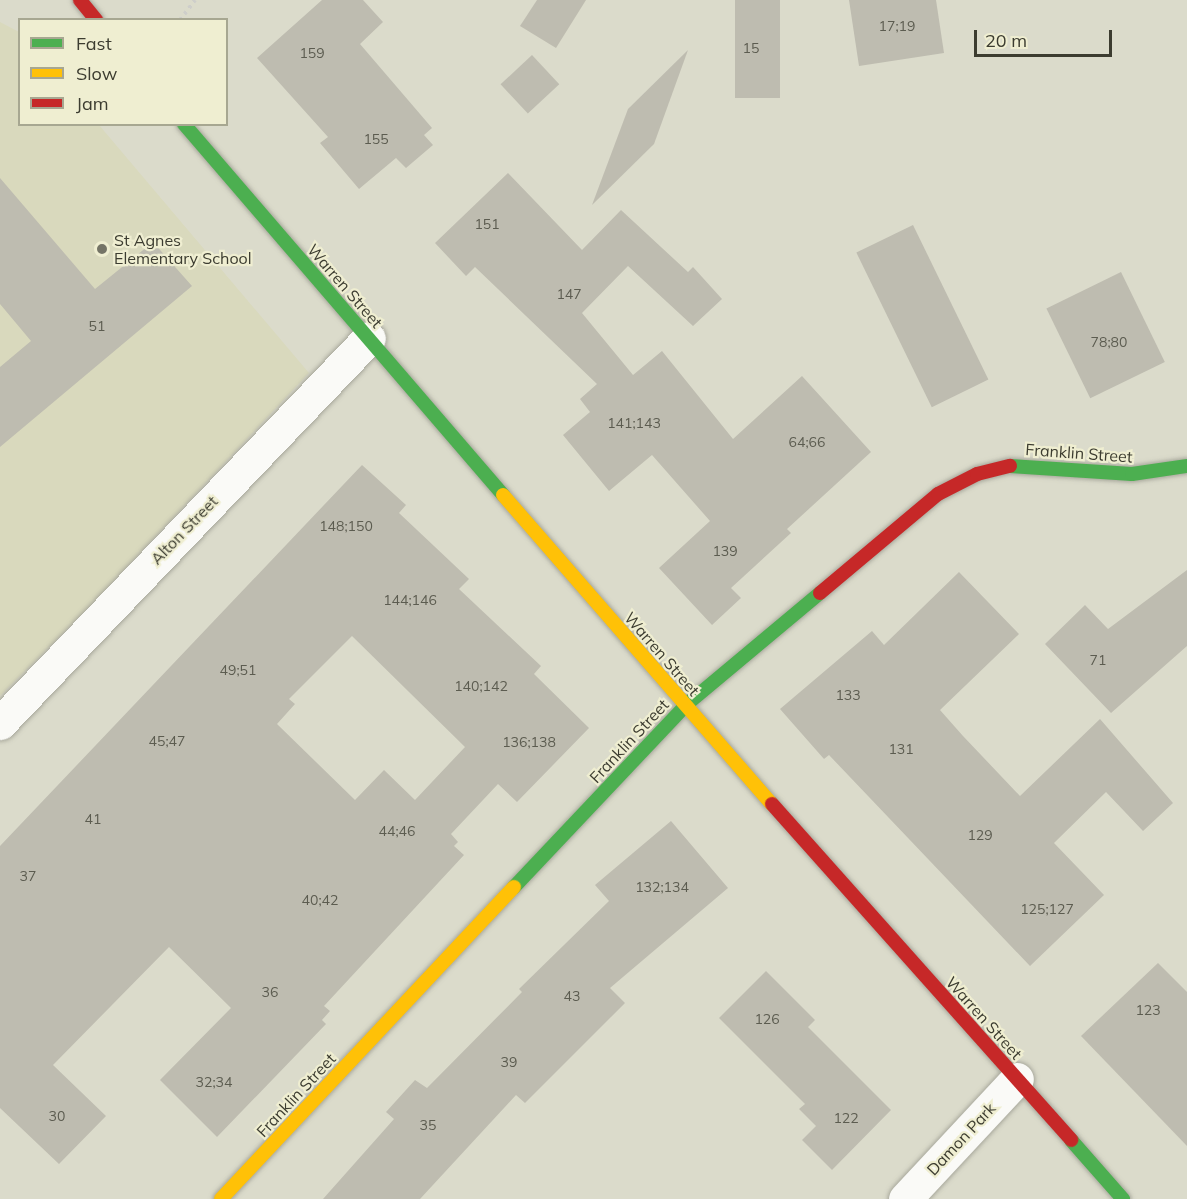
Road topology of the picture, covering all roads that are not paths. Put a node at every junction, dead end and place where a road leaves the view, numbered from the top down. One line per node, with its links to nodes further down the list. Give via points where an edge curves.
1 (80, 0): 2 (main road)
2 (94, 18)
3 (186, 126): 4 (main road, Warren Street)
4 (369, 338): 6 (main road, Warren Street); 7 (street, Alton Street)
5 (1187, 466): 6 (main road, Franklin Street, via 1132,474 1012,465 960,481 938,494)
6 (686, 705): 8 (main road, Warren Street); 9 (main road, Franklin Street)
7 (0, 723)
8 (1017, 1079): 10 (street, Damon Park); 11 (main road, Warren Street)
9 (221, 1199)
10 (905, 1199)
11 (1123, 1199)

